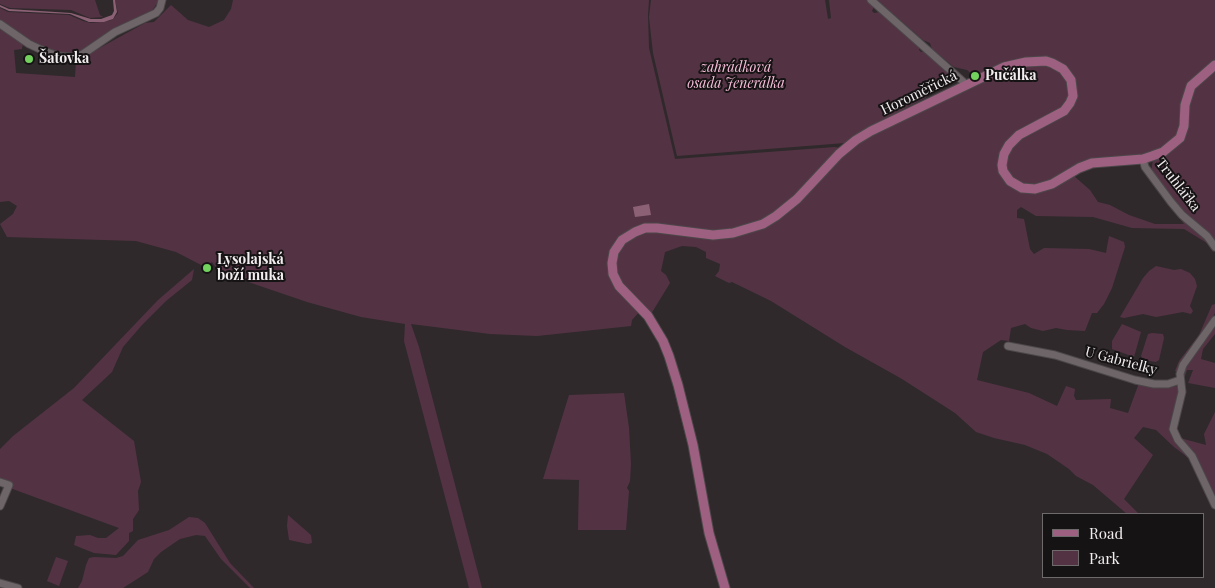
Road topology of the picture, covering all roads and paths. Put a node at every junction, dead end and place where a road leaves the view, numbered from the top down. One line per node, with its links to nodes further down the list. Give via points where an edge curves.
1 (162, 0): 3 (street, via 156,13 73,57 58,56 30,44)
2 (871, 0): 5 (street)
3 (0, 24)
4 (1215, 65): 6 (main road, Horoměřická, via 1191,86 1180,138 1163,152)
5 (967, 85): 6 (main road, Horoměřická, via 1004,67 1026,62 1052,63 1069,76 1074,93 1067,108 1019,135 1004,154 1002,164 1006,176 1022,188 1042,188 1092,163); 16 (main road, Horoměřická, via 856,140 797,199 762,224 733,233 705,235 644,228 628,235 614,252 613,274 663,341 678,385 709,533)
6 (1143, 159): 7 (street, Truhlářka, via 1171,202)
7 (1215, 247)
8 (1215, 320): 10 (street, via 1183,365)
9 (1008, 346): 10 (street, U Gabrielky, via 1056,355 1154,384)
10 (1180, 380): 12 (street, via 1182,392 1174,434 1192,456)
11 (0, 482): 13 (street, via 9,485)
12 (1215, 505)
13 (0, 506)
14 (0, 583): 15 (street)
15 (18, 588)
16 (725, 588)

